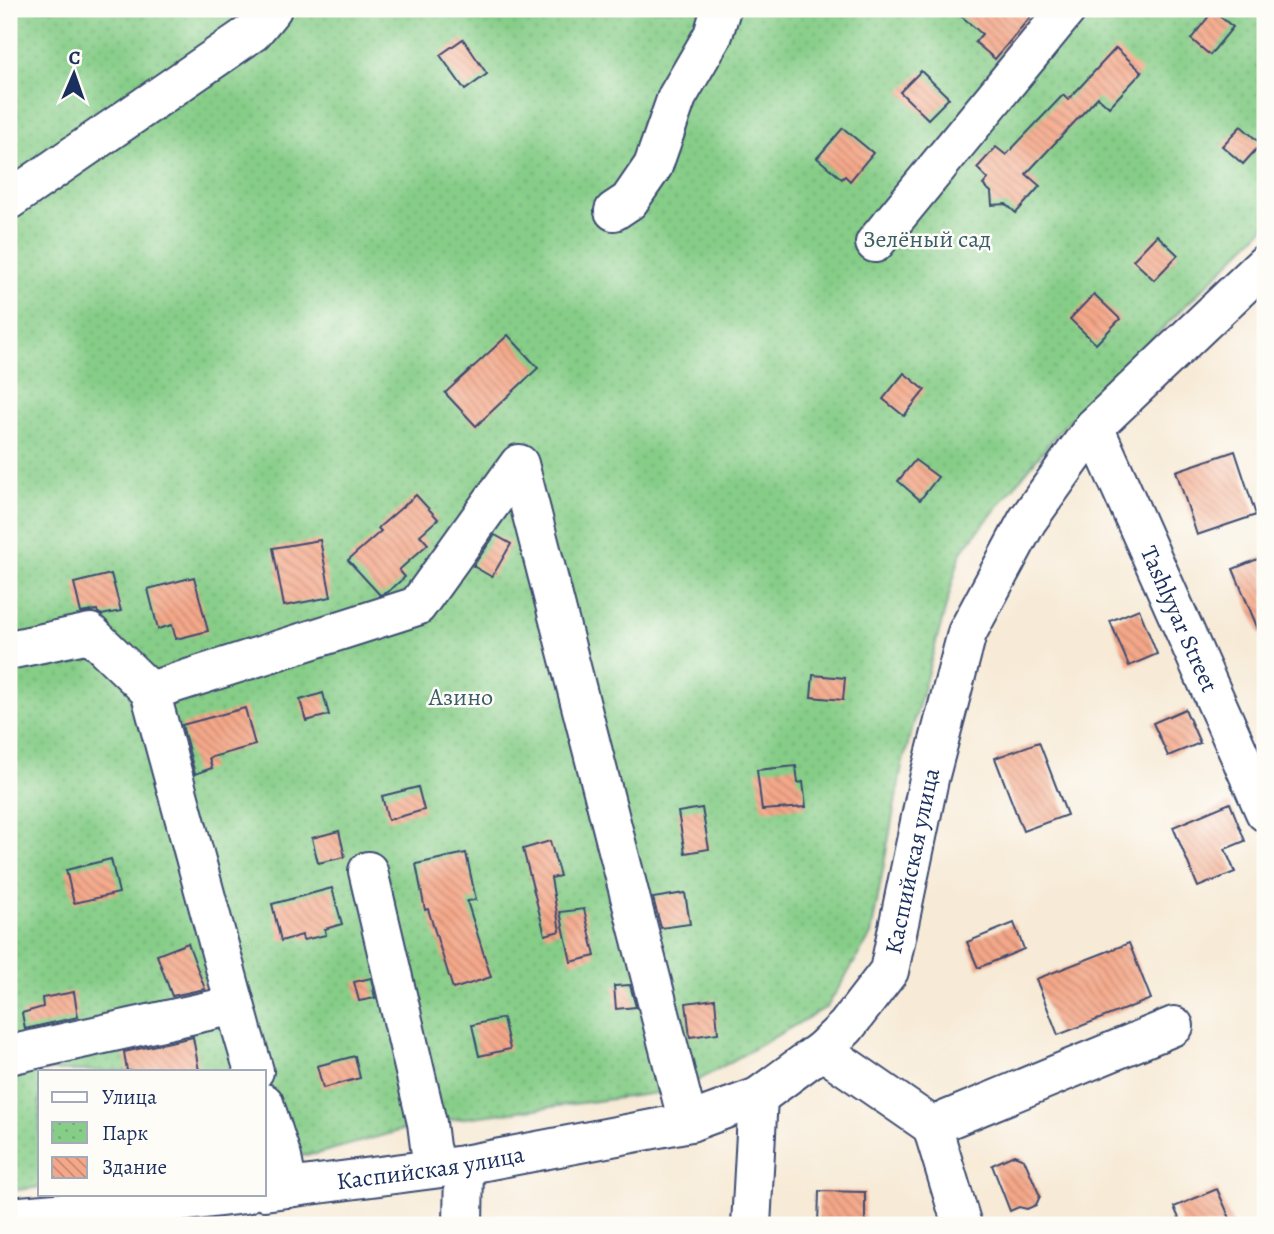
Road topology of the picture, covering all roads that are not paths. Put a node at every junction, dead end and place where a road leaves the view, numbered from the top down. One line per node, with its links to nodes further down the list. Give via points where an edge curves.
1 (272, 9): 4 (street, via 253,32)
2 (721, 9): 5 (street, via 713,35 677,97 653,166 629,201)
3 (1067, 9): 6 (street)
4 (9, 200)
5 (614, 211)
6 (875, 243)
7 (1265, 264): 8 (street, Каспийская улица)
8 (1094, 427): 11 (street, Tashlyyar Street); 15 (street, Каспийская улица, via 1027,521 967,633 929,779 889,971 846,1027)
9 (9, 650): 10 (street, via 90,633)
10 (150, 691): 13 (street); 20 (street, via 417,606 519,464)
11 (1265, 812)
12 (368, 872): 22 (street, via 427,1123)
13 (235, 1005): 16 (street); 17 (street)
14 (1174, 1026): 21 (street)
15 (821, 1050): 18 (street, Каспийская улица); 21 (street)
16 (9, 1055)
17 (254, 1070)
18 (758, 1097): 20 (street, Каспийская улица); 28 (street)
19 (266, 1109): 23 (street, via 282,1158)
20 (690, 1122): 22 (street, Каспийская улица)
21 (932, 1126): 29 (street)
22 (450, 1166): 23 (street, Каспийская улица); 27 (street)
23 (276, 1190)
24 (238, 1196): 25 (street)
25 (172, 1214): 26 (street)
26 (9, 1217)
27 (463, 1225)
28 (751, 1225)
29 (962, 1225)

